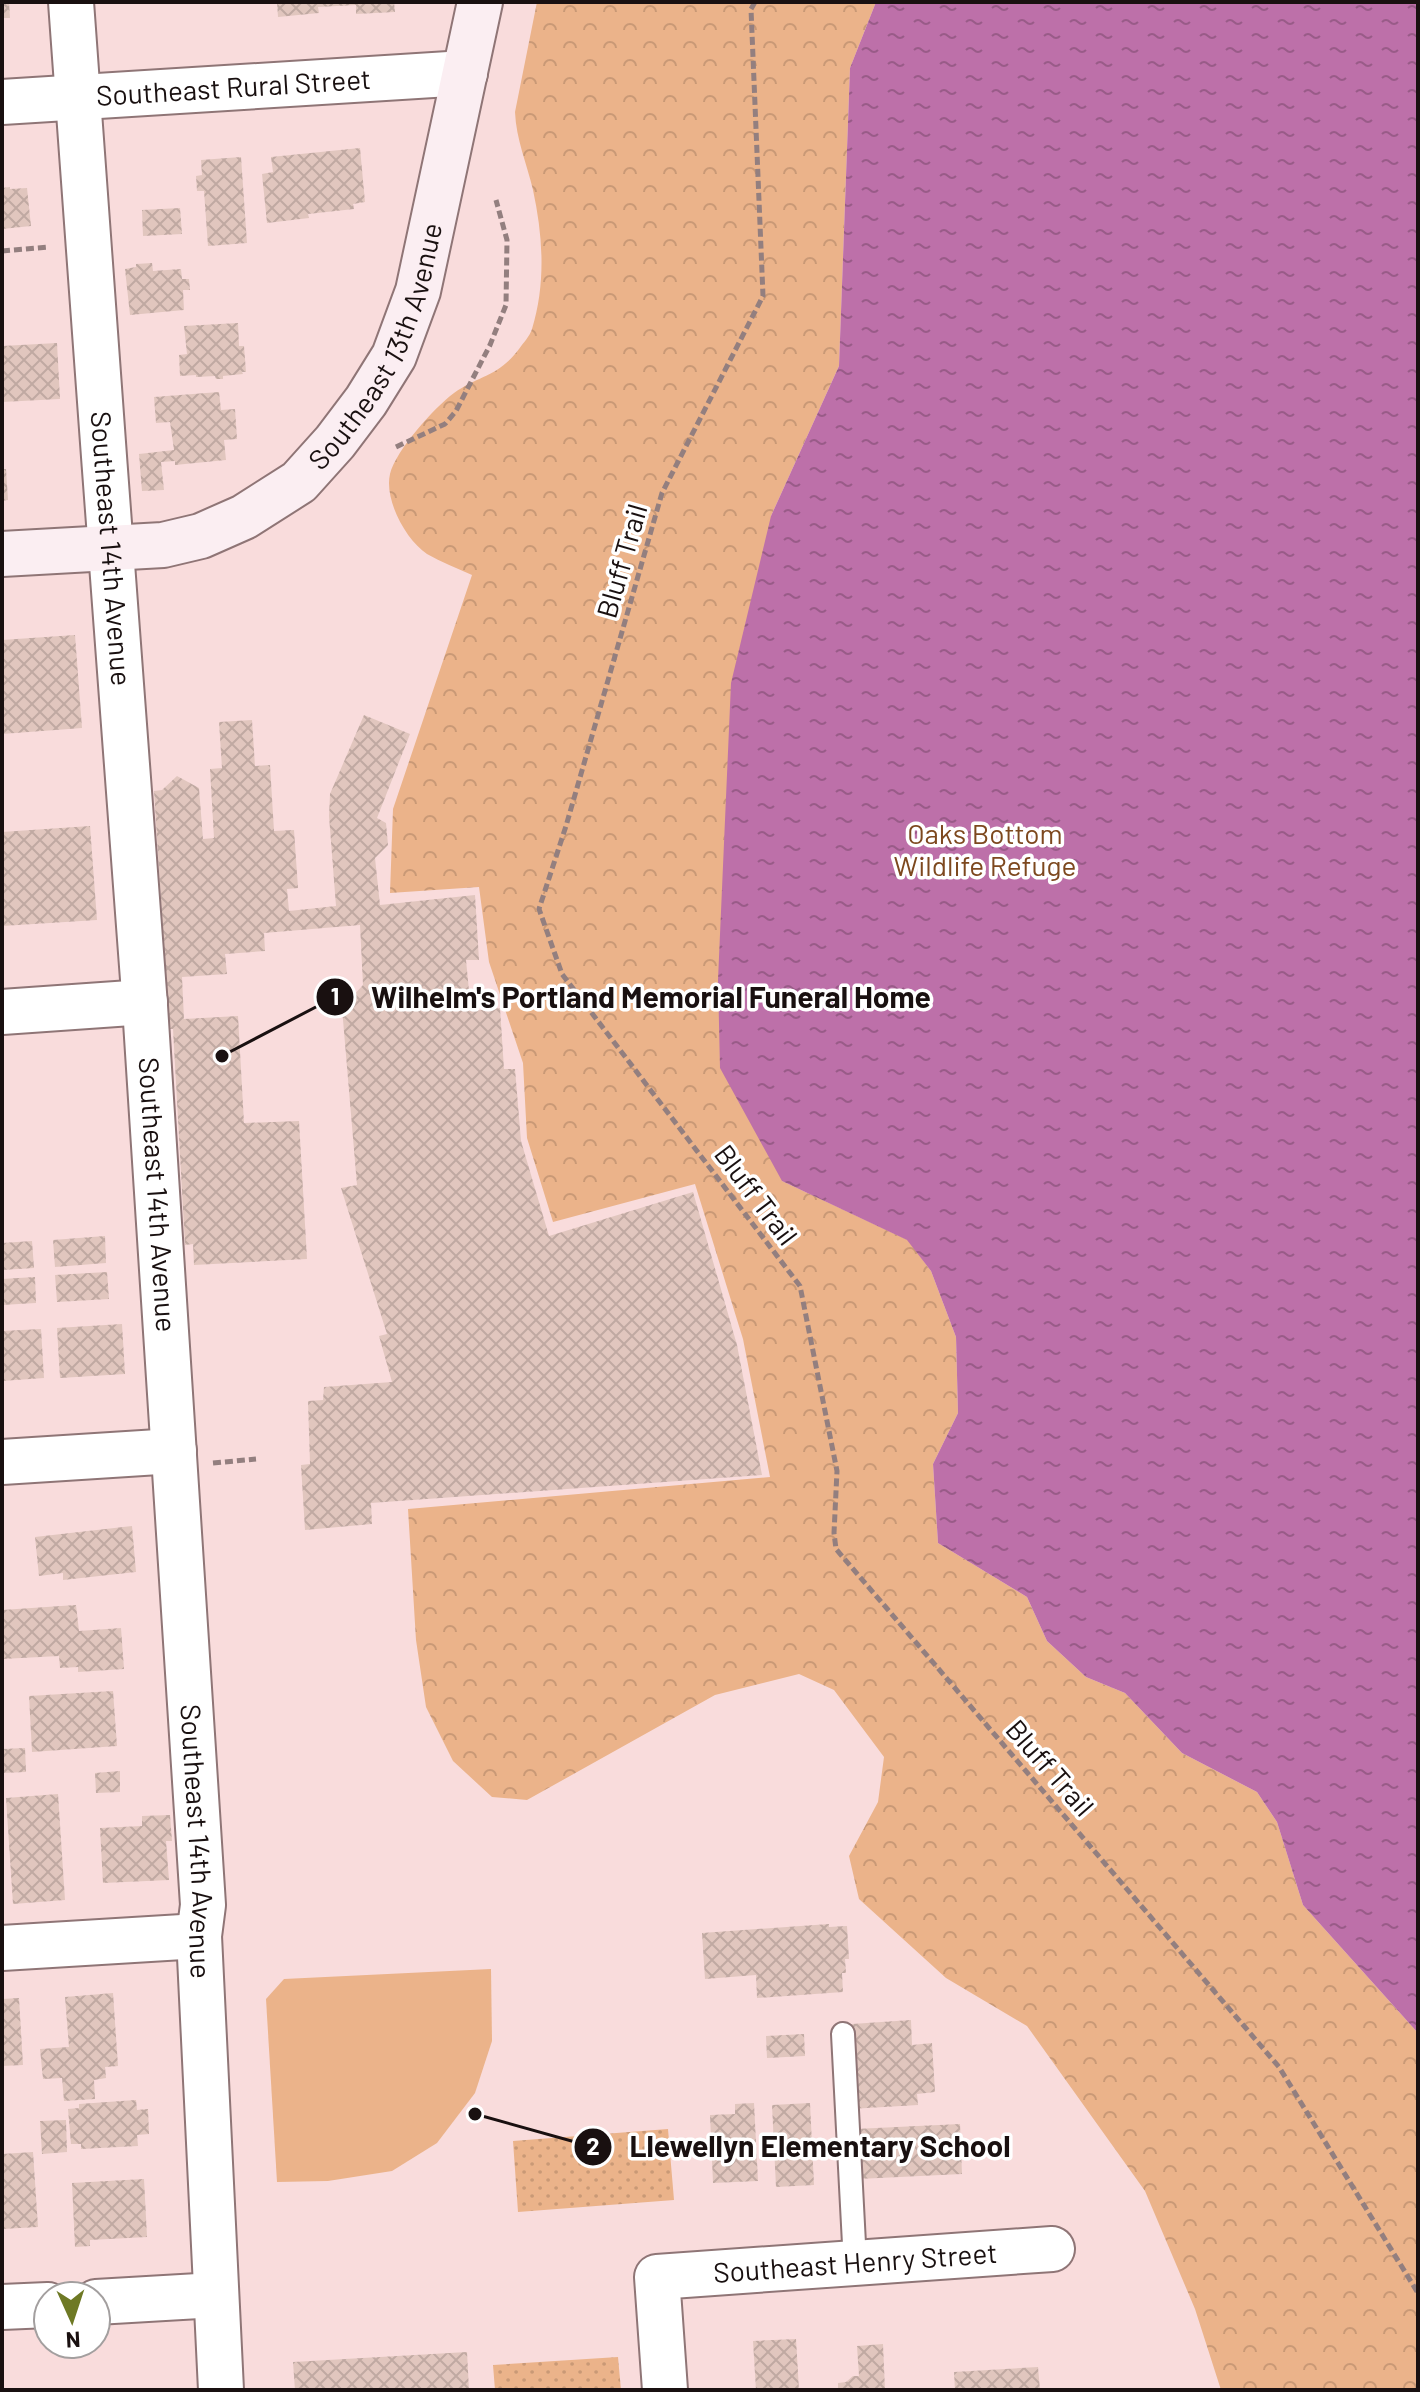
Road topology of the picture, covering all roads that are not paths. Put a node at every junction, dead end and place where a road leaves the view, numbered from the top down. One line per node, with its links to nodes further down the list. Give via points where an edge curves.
1 (71, 2): 4 (street, Southeast 14th Avenue)
2 (480, 2): 3 (street, Southeast 13th Avenue)
3 (465, 73): 4 (street, Southeast Rural Street); 6 (street, Southeast 13th Avenue, via 418,291 394,356 366,401 299,482 244,517 163,545)
4 (77, 96): 5 (street, Southeast Rural Street); 6 (street, Southeast 14th Avenue)
5 (2, 102)
6 (109, 547): 7 (street, Southeast 13th Avenue); 8 (street, Southeast 14th Avenue)
7 (2, 554)
8 (145, 1002): 9 (street); 10 (street, Southeast 14th Avenue)
9 (2, 1012)
10 (174, 1451): 11 (street); 12 (street, Southeast 14th Avenue, via 203,1905)
11 (2, 1462)
12 (199, 1936): 13 (street); 17 (street, Southeast 14th Avenue)
13 (2, 1948)
14 (843, 2034): 16 (lane)
15 (1052, 2249): 16 (street, Southeast Henry Street)
16 (855, 2263): 22 (street, Southeast Henry Street, via 657,2277)
17 (216, 2295): 18 (street); 21 (street, Southeast 14th Avenue)
18 (112, 2301)
19 (32, 2306): 20 (street)
20 (2, 2307)
21 (221, 2390)
22 (665, 2390)

